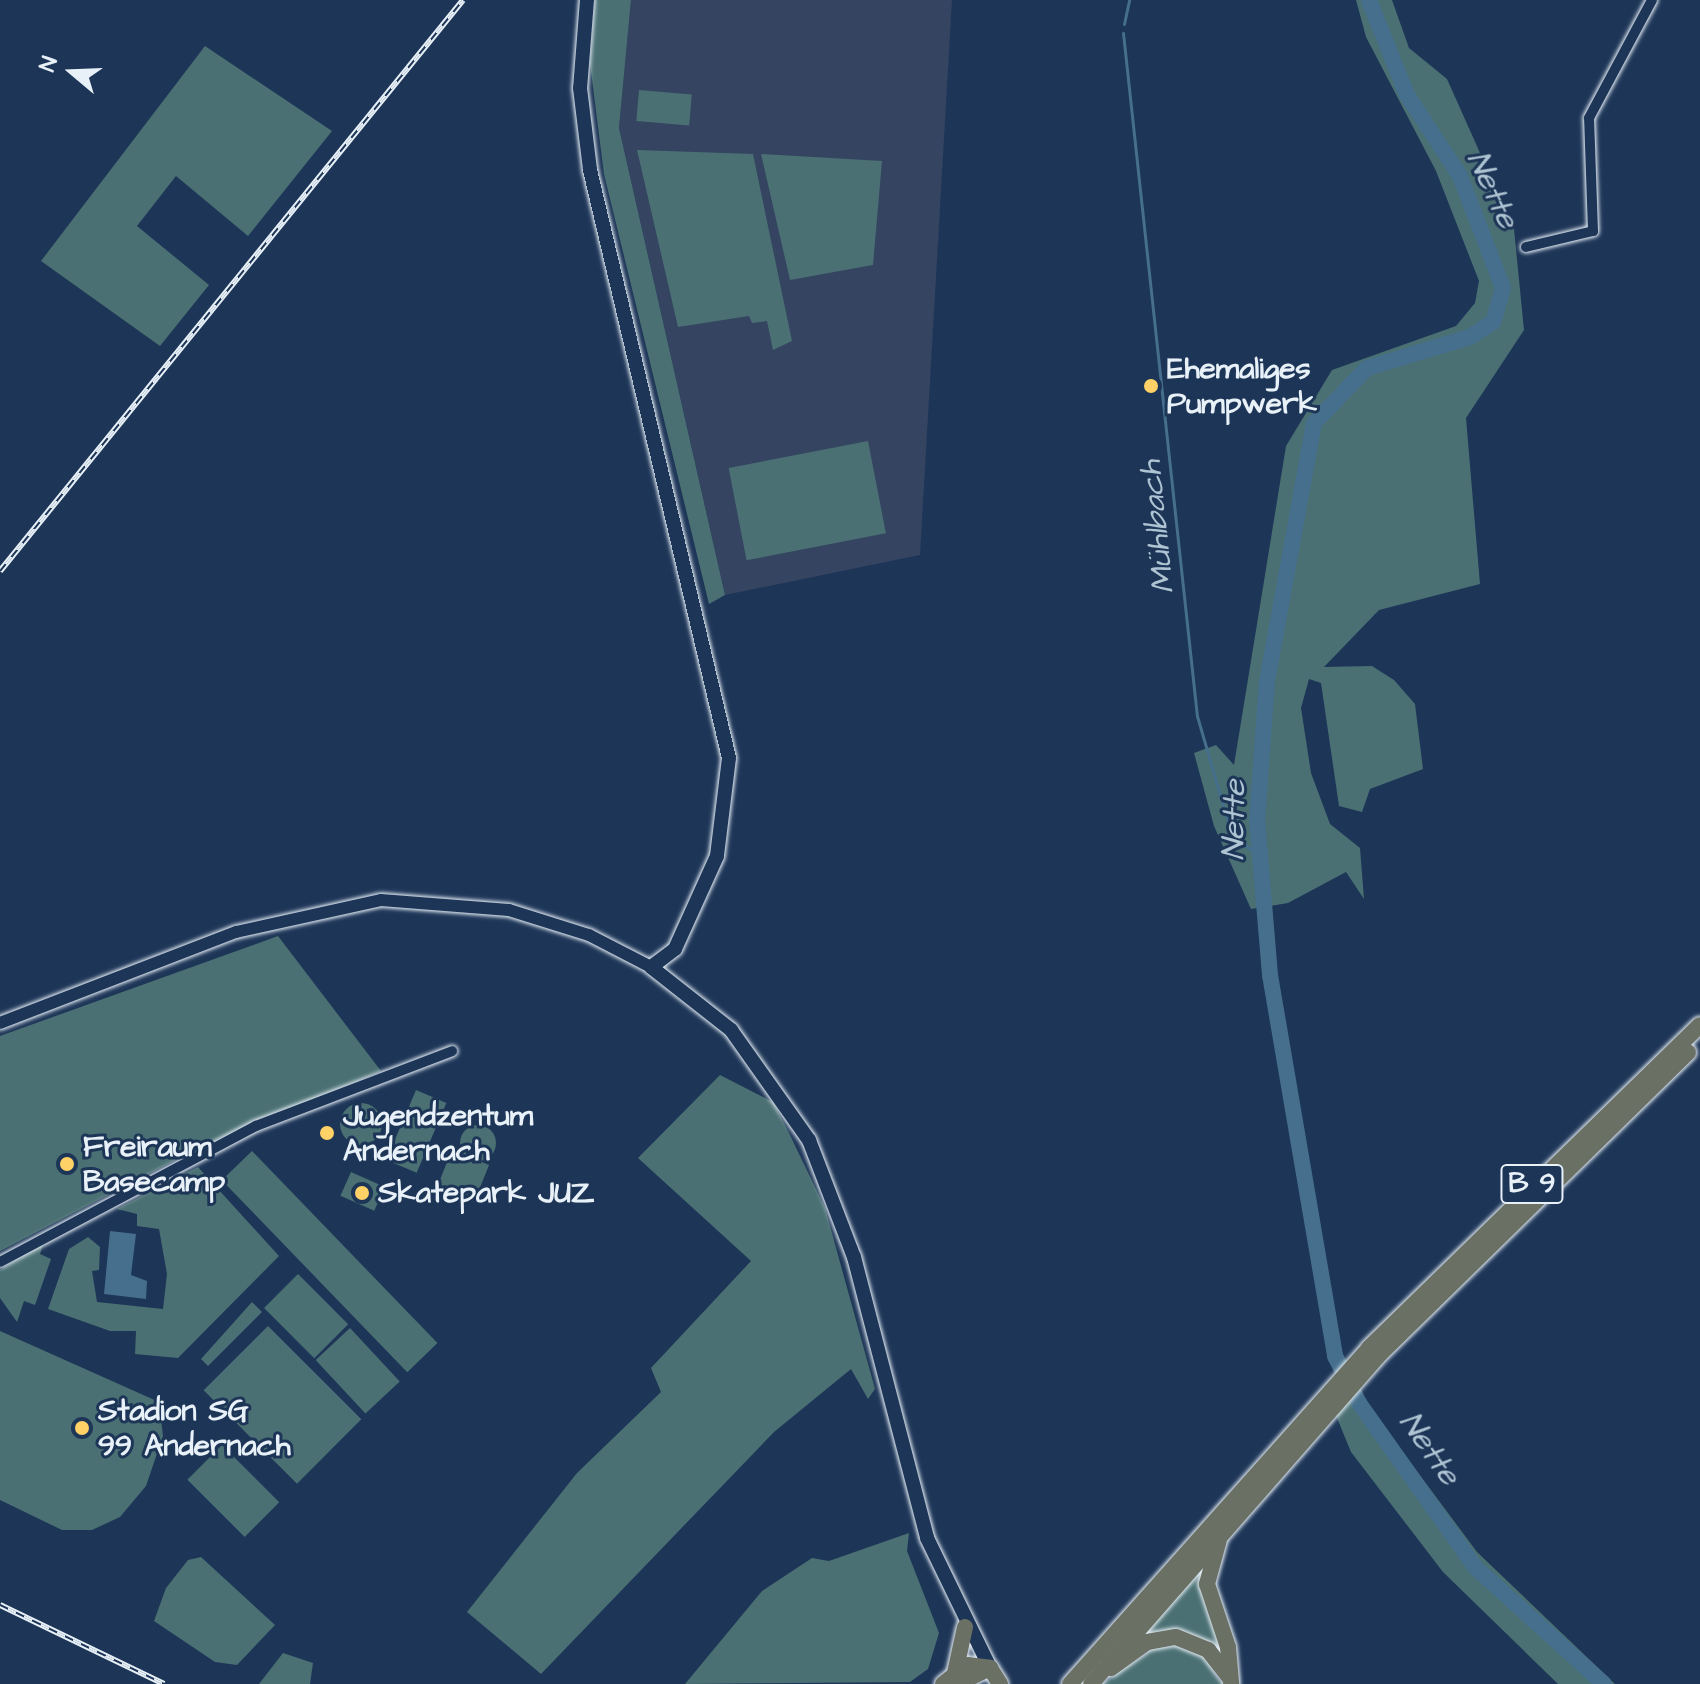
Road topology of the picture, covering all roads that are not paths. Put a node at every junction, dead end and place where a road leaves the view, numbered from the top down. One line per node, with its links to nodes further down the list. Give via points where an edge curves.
1 (587, 0): 4 (main road, via 580,88 590,170 729,758 720,847)
2 (1652, 0): 3 (street, via 1589,118 1593,231)
3 (1526, 247)
4 (685, 924): 5 (main road); 6 (main road)
5 (675, 949): 6 (main road); 7 (main road)
6 (651, 967): 7 (main road); 8 (street, via 589,935 509,910 381,900 247,929)
7 (686, 990): 16 (main road, via 758,1059 783,1093 839,1209 927,1538)
8 (0, 1023)
9 (1700, 1025): 13 (main road, B 9)
10 (1700, 1040): 13 (main road, B 9)
11 (452, 1051): 12 (street, via 256,1126)
12 (0, 1262)
13 (1374, 1352): 14 (main road, B 9)
14 (1308, 1422): 15 (main road, B 9); 21 (main road, B 9)
15 (1232, 1518): 19 (main road, via 1207,1584); 22 (main road, B 9)
16 (965, 1627): 17 (main road); 18 (main road)
17 (990, 1668): 18 (main road); 20 (main road)
18 (952, 1680)
19 (1231, 1682): 22 (main road, via 1208,1650 1176,1637 1139,1647)
20 (1000, 1684)
21 (1070, 1684)
22 (1092, 1684)

